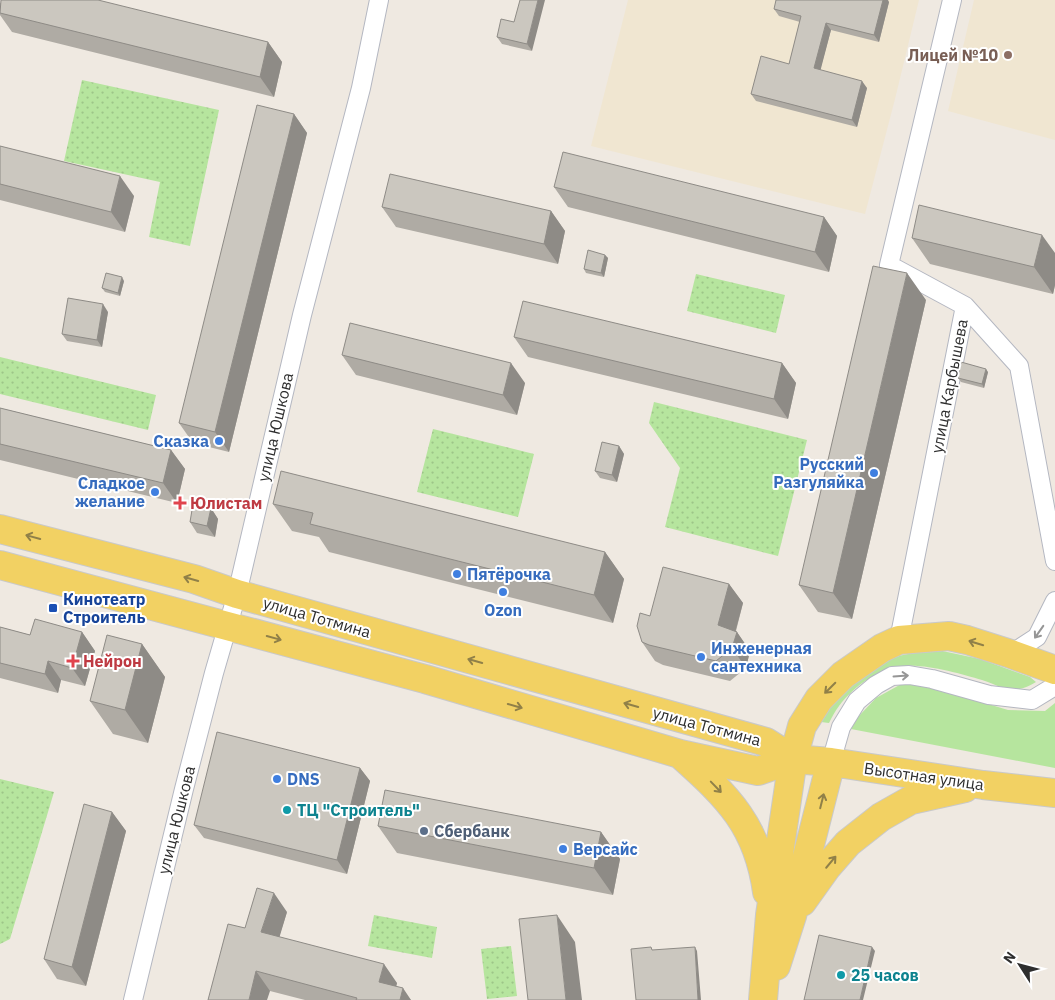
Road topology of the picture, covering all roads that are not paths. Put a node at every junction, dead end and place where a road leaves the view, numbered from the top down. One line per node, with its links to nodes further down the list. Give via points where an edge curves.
1 (380, 0): 7 (street, улица Юшкова)
2 (952, 0): 3 (street, улица Карбышева, via 889,265)
3 (965, 306): 5 (street, via 1019,366); 10 (street, улица Карбышева)
4 (0, 529): 7 (main road, улица Тотмина, one-way to 4, via 194,579)
5 (1055, 561)
6 (0, 565): 9 (main road, улица Тотмина)
7 (237, 594): 9 (street, улица Юшкова); 15 (main road, улица Тотмина, one-way to 7, via 766,742)
8 (1055, 601): 11 (street, one-way to 11, via 1037,637)
9 (227, 626): 14 (main road, улица Тотмина, one-way to 14, via 425,679); 20 (street, улица Юшкова)
10 (899, 640): 11 (main road, one-way to 10, via 949,636); 15 (main road, one-way to 15, via 843,675 819,699 802,726)
11 (1011, 654): 12 (main road)
12 (1055, 670)
13 (1055, 686): 16 (street, one-way to 13, via 841,727 857,701 892,676 909,675 988,695 1032,700)
14 (680, 754): 15 (main road, улица Тотмина, via 758,771); 19 (main road, one-way to 19, via 716,786 750,831)
15 (793, 759): 16 (main road, Высотная улица); 19 (main road)
16 (832, 762): 17 (main road, Высотная улица); 19 (main road, one-way to 16)
17 (983, 785): 18 (main road, Высотная улица); 19 (main road, one-way to 17, via 848,843 881,817 911,800)
18 (1055, 793)
19 (781, 916): 21 (main road)
20 (133, 1000)
21 (764, 1000)

